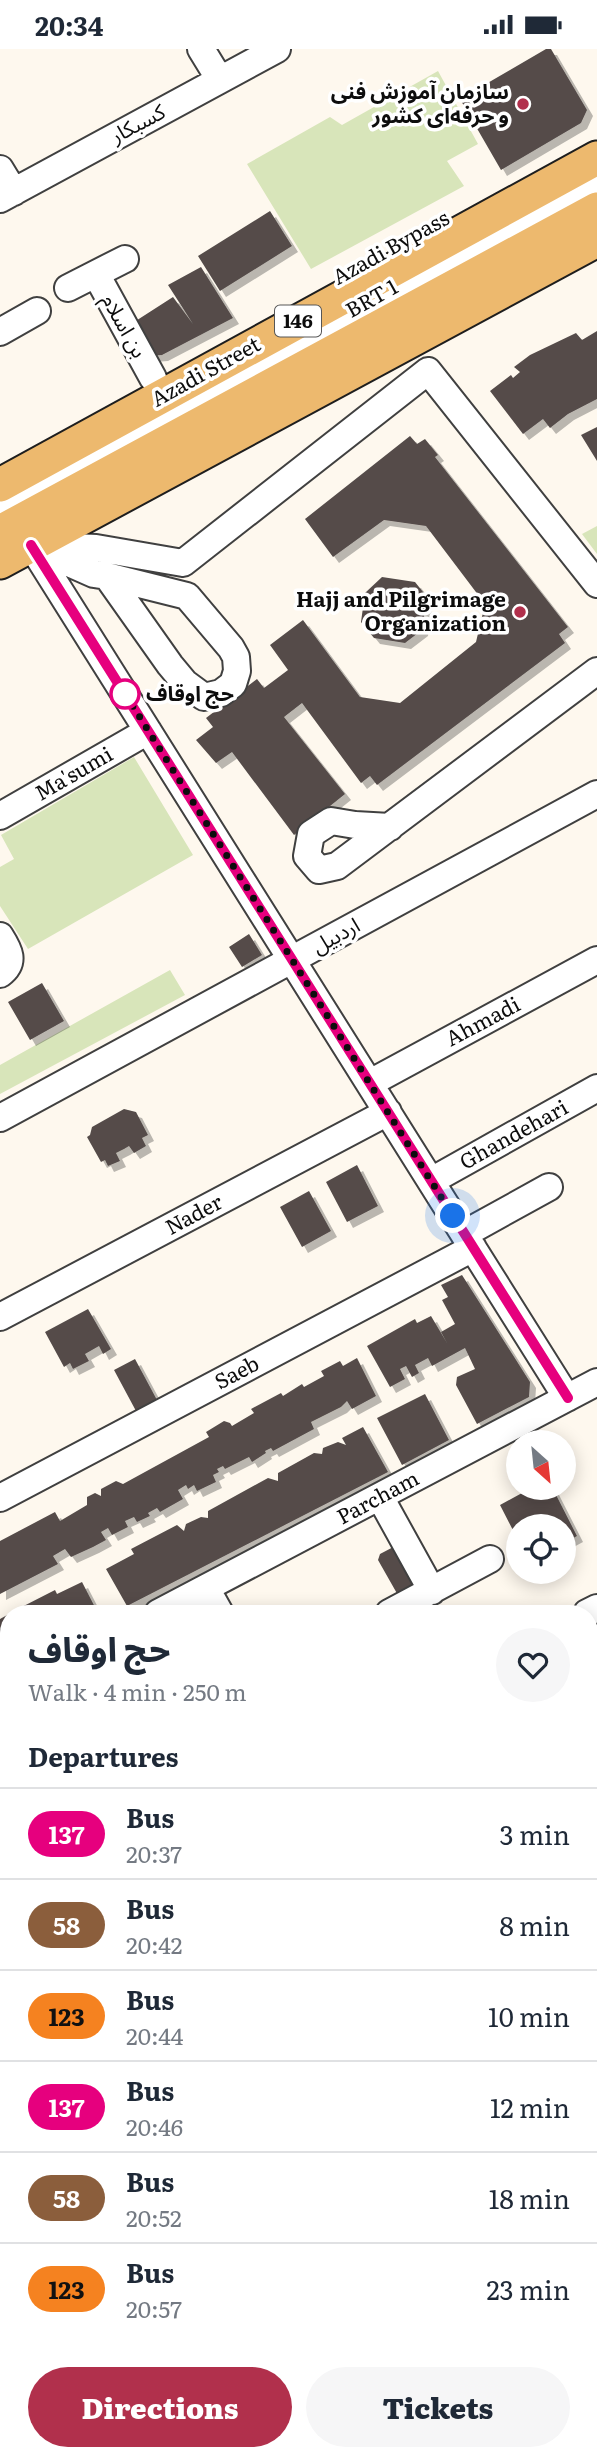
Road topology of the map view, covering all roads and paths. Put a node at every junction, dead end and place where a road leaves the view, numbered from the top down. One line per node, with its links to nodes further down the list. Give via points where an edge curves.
1 (201, 49): 3 (street)
2 (273, 50): 3 (street, کسبکار)
3 (220, 80): 9 (street, کسبکار)
4 (597, 135): 17 (main road, Azadi Bypass)
5 (597, 158): 19 (main road, Azadi Street / 146)
6 (0, 169): 9 (street)
7 (597, 176): 19 (street, BRT 1)
8 (597, 188): 19 (street, BRT 1)
9 (7, 195)
10 (597, 209): 19 (main road, Azadi Street / 146)
11 (594, 245): 19 (main road)
12 (125, 259): 13 (street)
13 (96, 274): 14 (street); 17 (street, بن اسلام)
14 (68, 288)
15 (37, 311): 16 (street)
16 (0, 332)
17 (153, 378): 18 (main road, Azadi Bypass)
18 (0, 461)
19 (6, 512): 20 (main road); 21 (street, via 96,548); 22 (street, via 94,574); 26 (street)
20 (0, 562)
21 (183, 563): 23 (street, via 428,371); 24 (street)
22 (107, 576): 24 (street); 24 (street, via 185,683 204,697 221,694 233,684 236,657)
23 (597, 584)
24 (187, 596)
25 (597, 671): 29 (street)
26 (148, 731): 28 (street, Ma'sumi); 31 (street)
27 (597, 794): 31 (street, اردبیل)
28 (0, 816)
29 (390, 827)
30 (4, 942): 33 (street, via 11,960)
31 (292, 960): 34 (street); 37 (street, اردبیل)
32 (597, 960): 34 (street, Ahmadi)
33 (0, 974)
34 (370, 1083): 36 (street)
35 (597, 1088): 38 (street, Ghandehari)
36 (388, 1112): 38 (street); 41 (street, Nader)
37 (0, 1118)
38 (431, 1181): 40 (street)
39 (549, 1187): 40 (street, Saeb)
40 (469, 1241): 42 (street); 44 (street, Saeb)
41 (0, 1317)
42 (587, 1393): 43 (street, Parcham)
43 (380, 1497): 46 (street, Parcham); 47 (street)
44 (0, 1498)
45 (489, 1559): 47 (street)
46 (206, 1588): 48 (street, Parcham); 49 (street)
47 (432, 1591): 50 (street)
48 (173, 1605)
49 (216, 1605)
50 (405, 1605)

